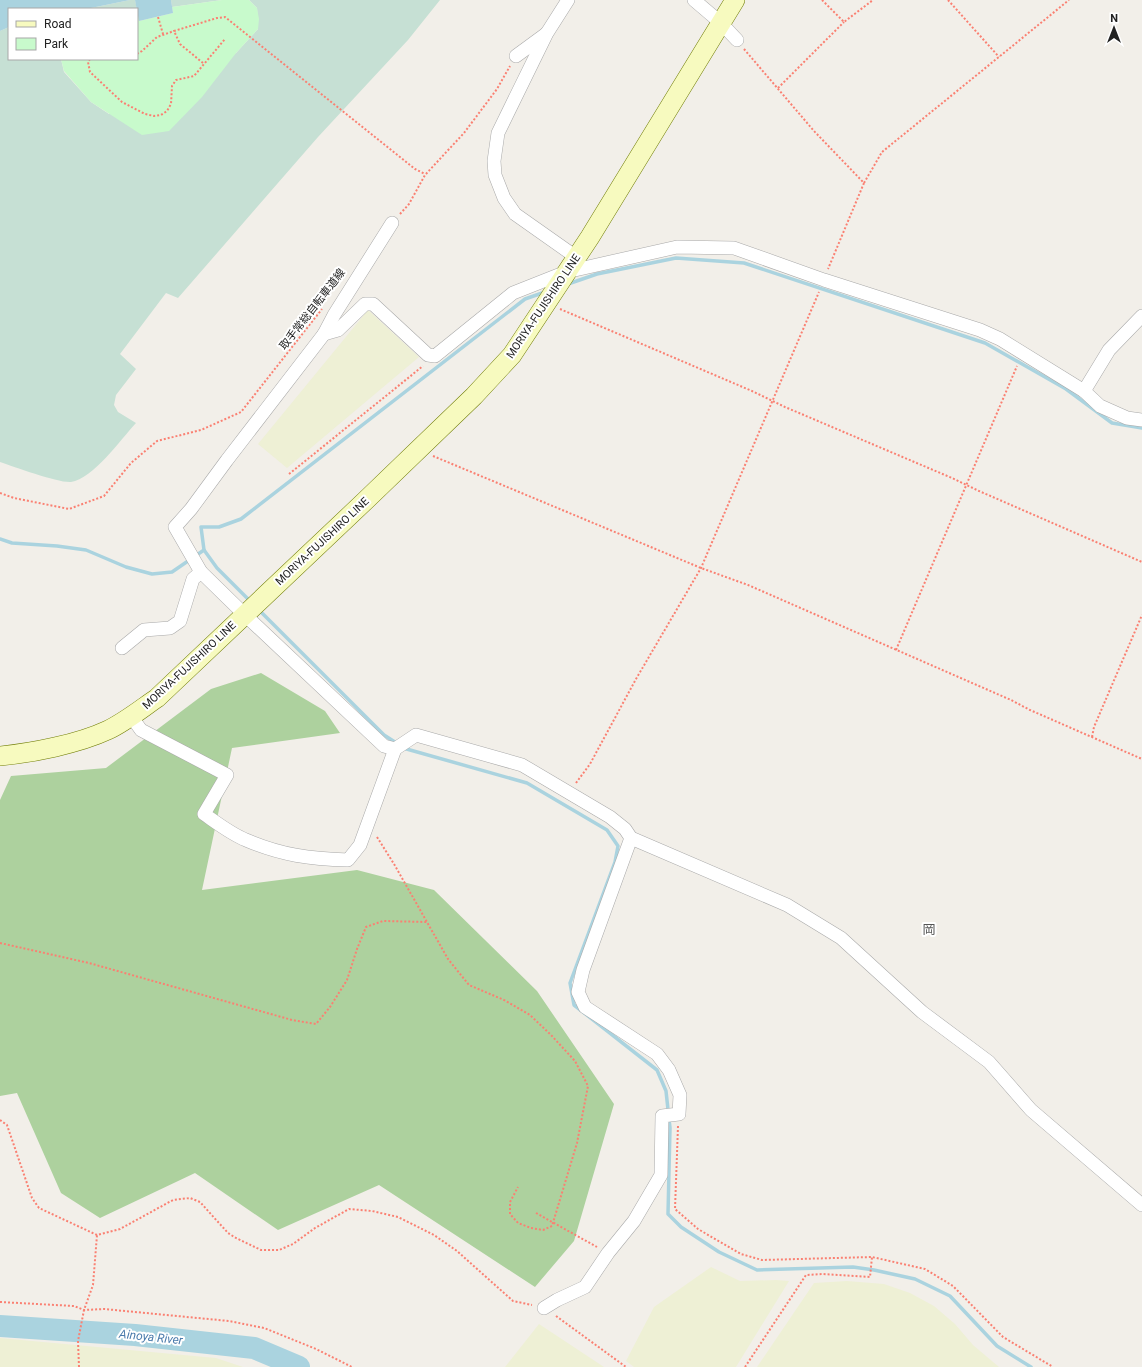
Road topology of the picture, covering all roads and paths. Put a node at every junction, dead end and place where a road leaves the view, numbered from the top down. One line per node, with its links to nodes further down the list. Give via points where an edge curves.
1 (568, 0): 12 (street)
2 (694, 0): 10 (street)
3 (736, 0): 10 (main road, MORIYA-FUJISHIRO LINE)
4 (822, 0): 9 (path)
5 (873, 0): 9 (path)
6 (948, 0): 18 (path)
7 (1069, 0): 18 (path)
8 (158, 17): 13 (path)
9 (844, 22): 21 (path)
10 (721, 23): 15 (street); 25 (main road, MORIYA-FUJISHIRO LINE)
11 (174, 31): 13 (path); 20 (path, via 180,44); 22 (path, via 217,18 226,18)
12 (547, 33): 17 (street); 25 (street, via 498,133 495,175 504,198 515,214)
13 (163, 34): 16 (path)
14 (225, 39): 20 (path)
15 (737, 40): 21 (path)
16 (138, 53)
17 (516, 56): 22 (path, via 497,89 469,127)
18 (999, 57): 23 (path, via 882,152)
19 (89, 60): 20 (path, via 90,72 122,102 154,116 161,116 167,111 171,104 172,86 176,80 194,76)
20 (203, 63)
21 (778, 88): 23 (path, via 814,131)
22 (425, 175): 24 (path, via 409,204)
23 (864, 183): 26 (path)
24 (392, 223): 30 (street)
25 (569, 268): 26 (street, via 677,247 713,247 734,248); 27 (main road, MORIYA-FUJISHIRO LINE); 31 (street, via 513,293)
26 (824, 280): 33 (street, via 980,330 1000,339); 34 (path)
27 (548, 302): 34 (path); 36 (main road, MORIYA-FUJISHIRO LINE, via 512,355 474,396)
28 (323, 308): 39 (path, 取手常総自転車道線, via 240,412 201,430 157,441 131,463 104,496 69,508)
29 (1142, 316): 33 (street, via 1109,350)
30 (324, 334): 31 (street, via 338,330 365,304 373,304 428,356); 41 (street, via 175,527)
31 (435, 356): 37 (path)
32 (1017, 366): 38 (path)
33 (1084, 391): 35 (street, via 1100,406 1127,418)
34 (772, 400): 38 (path); 42 (path)
35 (1142, 420)
36 (417, 449): 42 (path); 43 (main road, MORIYA-FUJISHIRO LINE)
37 (289, 474)
38 (966, 485): 40 (path); 46 (path)
39 (0, 493)
40 (1142, 562)
41 (199, 568): 43 (street); 45 (street, via 180,621 170,628 144,630)
42 (701, 568): 46 (path, via 748,585); 52 (path, via 590,764)
43 (251, 608): 47 (main road, MORIYA-FUJISHIRO LINE, via 157,698); 49 (street, via 384,746)
44 (1142, 615): 48 (path)
45 (122, 648)
46 (896, 650): 48 (path)
47 (131, 716): 50 (main road, MORIYA-FUJISHIRO LINE, via 108,730 75,742); 53 (street, via 141,730 227,775 204,814 245,840 283,853 318,860 348,860 360,845)
48 (1092, 737): 51 (path)
49 (396, 749): 52 (street, via 416,735 522,765); 53 (street)
50 (0, 756)
51 (1142, 759)
52 (569, 792): 54 (street, via 610,817 625,829)
53 (368, 825): 55 (path)
54 (631, 838): 57 (street, via 583,970 578,992 585,1007 657,1054 669,1070 680,1095); 60 (street, via 787,905 841,938 922,1012 989,1062 1031,1110)
55 (427, 922): 56 (path, via 383,921 366,927 346,980 316,1024 292,1020 90,963); 62 (path, via 448,960 469,985 530,1014 575,1061 588,1086 577,1143)
56 (0, 943)
57 (679, 1114): 64 (street, via 662,1116 661,1175 634,1221); 65 (path, via 675,1209 698,1228 741,1254 762,1260)
58 (0, 1120): 63 (path, via 7,1125 32,1198 39,1208)
59 (518, 1187): 62 (path, via 510,1202 510,1214 518,1223 543,1230 552,1226)
60 (1142, 1205)
61 (536, 1213): 62 (path)
62 (553, 1222): 64 (path)
63 (96, 1235): 67 (path, via 120,1229 173,1200 190,1198 200,1202 228,1233 236,1238 261,1250 279,1250 349,1209 372,1211 398,1217 434,1235 457,1251 513,1301); 68 (path, via 93,1285)
64 (608, 1253): 67 (street, via 585,1287)
65 (872, 1257): 72 (path, via 870,1277 806,1275); 73 (path, via 925,1269 953,1286 1003,1337)
66 (0, 1302): 68 (path, via 74,1306)
67 (544, 1308): 71 (path)
68 (84, 1310): 69 (path, via 78,1341); 70 (path, via 104,1309 229,1321 264,1328)
69 (79, 1367)
70 (352, 1367)
71 (626, 1367)
72 (745, 1367)
73 (1054, 1367)

